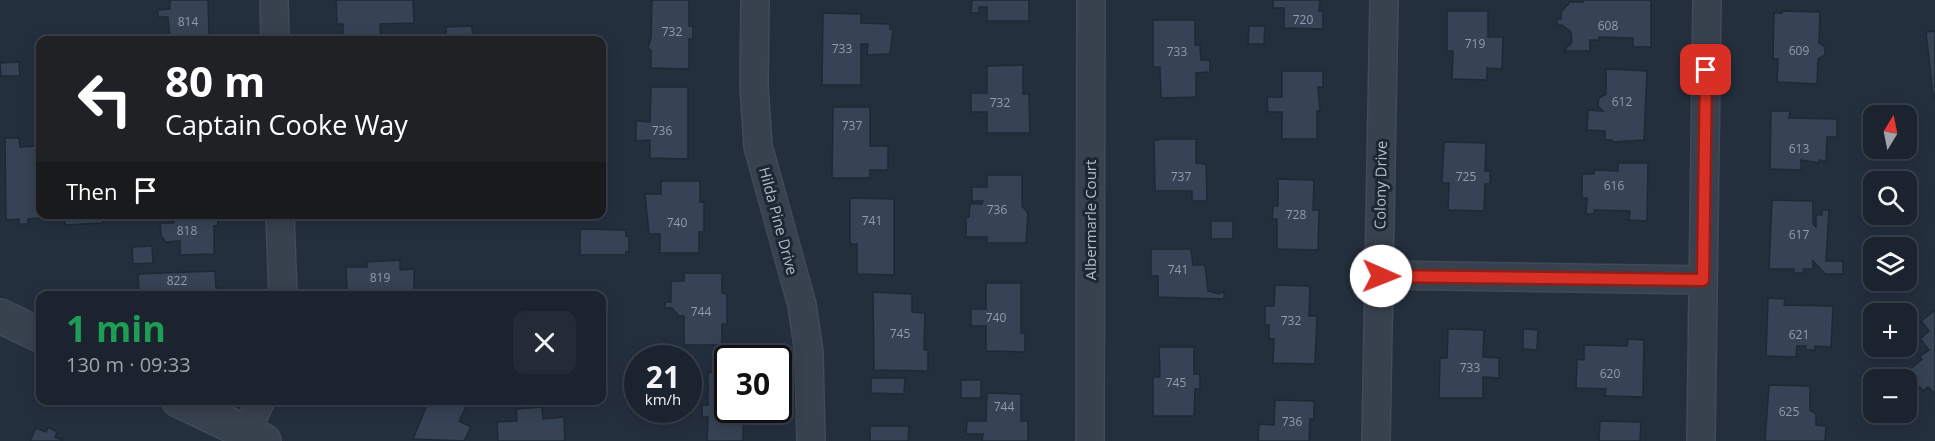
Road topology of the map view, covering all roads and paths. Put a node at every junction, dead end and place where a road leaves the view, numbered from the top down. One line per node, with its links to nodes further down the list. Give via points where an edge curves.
1 (274, 0): 6 (street)
2 (755, 0): 16 (street, Hilda Pine Drive, via 758,146 802,305 809,353)
3 (1091, 0): 17 (street, Albermarle Court)
4 (1384, 0): 8 (street, Colony Drive)
5 (1707, 0): 9 (street)
6 (275, 36)
7 (280, 219): 10 (street)
8 (1381, 276): 9 (street); 18 (street, Colony Drive)
9 (1703, 280): 19 (street)
10 (283, 291)
11 (0, 316): 12 (street)
12 (36, 333)
13 (188, 405): 15 (street)
14 (260, 405): 15 (street)
15 (255, 437)
16 (810, 441)
17 (1090, 441)
18 (1376, 441)
19 (1701, 441)

